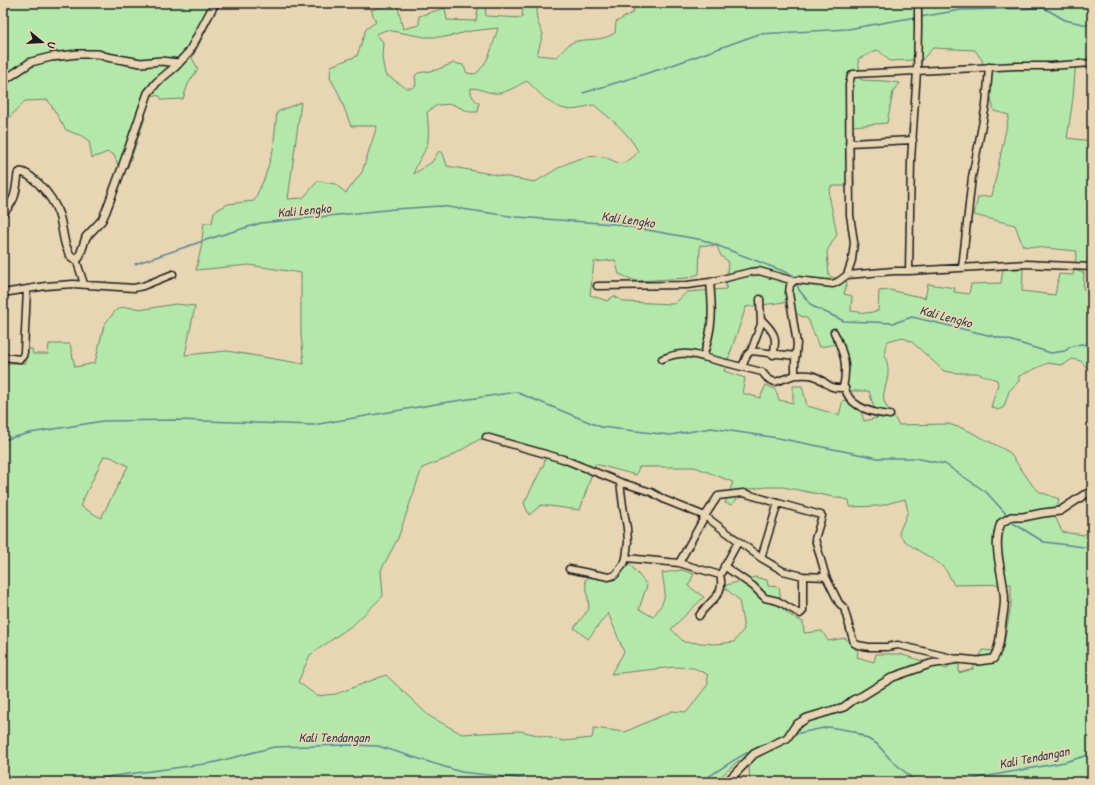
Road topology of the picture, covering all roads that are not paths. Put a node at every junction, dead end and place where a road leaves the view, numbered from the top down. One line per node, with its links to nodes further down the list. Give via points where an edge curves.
1 (215, 3): 3 (street, via 193,46)
2 (918, 4): 6 (street)
3 (179, 63): 7 (street, via 142,63 98,54 78,54 31,62); 11 (street, via 148,93 104,216 86,237 79,258)
4 (1092, 63): 5 (street)
5 (990, 67): 6 (street); 13 (street, via 986,105 972,177)
6 (917, 71): 8 (street); 9 (street, via 852,74 849,85)
7 (3, 81)
8 (913, 140): 9 (street); 14 (street)
9 (849, 143): 16 (street, via 850,215 854,242)
10 (3, 213): 11 (street, via 16,194 18,174 30,176 53,203 59,215 66,246 71,257)
11 (76, 259): 19 (street)
12 (1092, 267): 13 (street, via 1026,264)
13 (962, 268): 14 (street)
14 (909, 271): 16 (street)
15 (173, 274): 19 (street, via 134,288)
16 (847, 275): 17 (street, via 833,284)
17 (795, 281): 18 (street, via 759,271); 28 (street, via 790,284 789,293 797,336)
18 (710, 282): 20 (street, via 687,285); 30 (street, via 712,322 710,337)
19 (84, 284): 21 (street)
20 (597, 286)
21 (27, 289): 22 (street); 29 (street, via 23,356 20,359)
22 (3, 293)
23 (760, 299): 24 (street)
24 (762, 320): 26 (street); 27 (street, via 775,335)
25 (834, 332): 34 (street, via 845,359)
26 (751, 351): 27 (street); 32 (street)
27 (773, 355): 28 (street)
28 (796, 356): 33 (street)
29 (3, 357)
30 (702, 357): 31 (street, via 682,353); 32 (street)
31 (662, 359)
32 (742, 367): 33 (street, via 762,372 775,382)
33 (795, 375): 34 (street, via 814,376 830,387)
34 (843, 388): 35 (street, via 853,402 880,414)
35 (890, 415)
36 (486, 438): 37 (street, via 563,459)
37 (620, 482): 40 (street, via 651,492); 42 (street, via 627,528)
38 (1092, 492): 51 (street, via 1060,511 1009,519 1001,523 996,546 1005,594 997,652 990,660)
39 (778, 504): 40 (street, via 743,493 720,495); 43 (street); 49 (street, via 822,515 815,539)
40 (705, 516): 41 (street); 44 (street)
41 (738, 542): 43 (street); 45 (street)
42 (626, 558): 44 (street); 46 (street, via 620,571 609,577)
43 (761, 558): 48 (street, via 783,571)
44 (679, 563): 47 (street)
45 (724, 566): 47 (street); 48 (street, via 753,586 765,598 778,601 800,614 803,611)
46 (569, 569)
47 (720, 575): 50 (street, via 720,592 704,608)
48 (803, 576): 49 (street)
49 (826, 577): 51 (street, via 844,608 854,643 869,647 898,645)
50 (700, 616)
51 (958, 659): 52 (street, via 930,664 893,677 844,707 806,718 788,735 754,754)
52 (727, 782)

